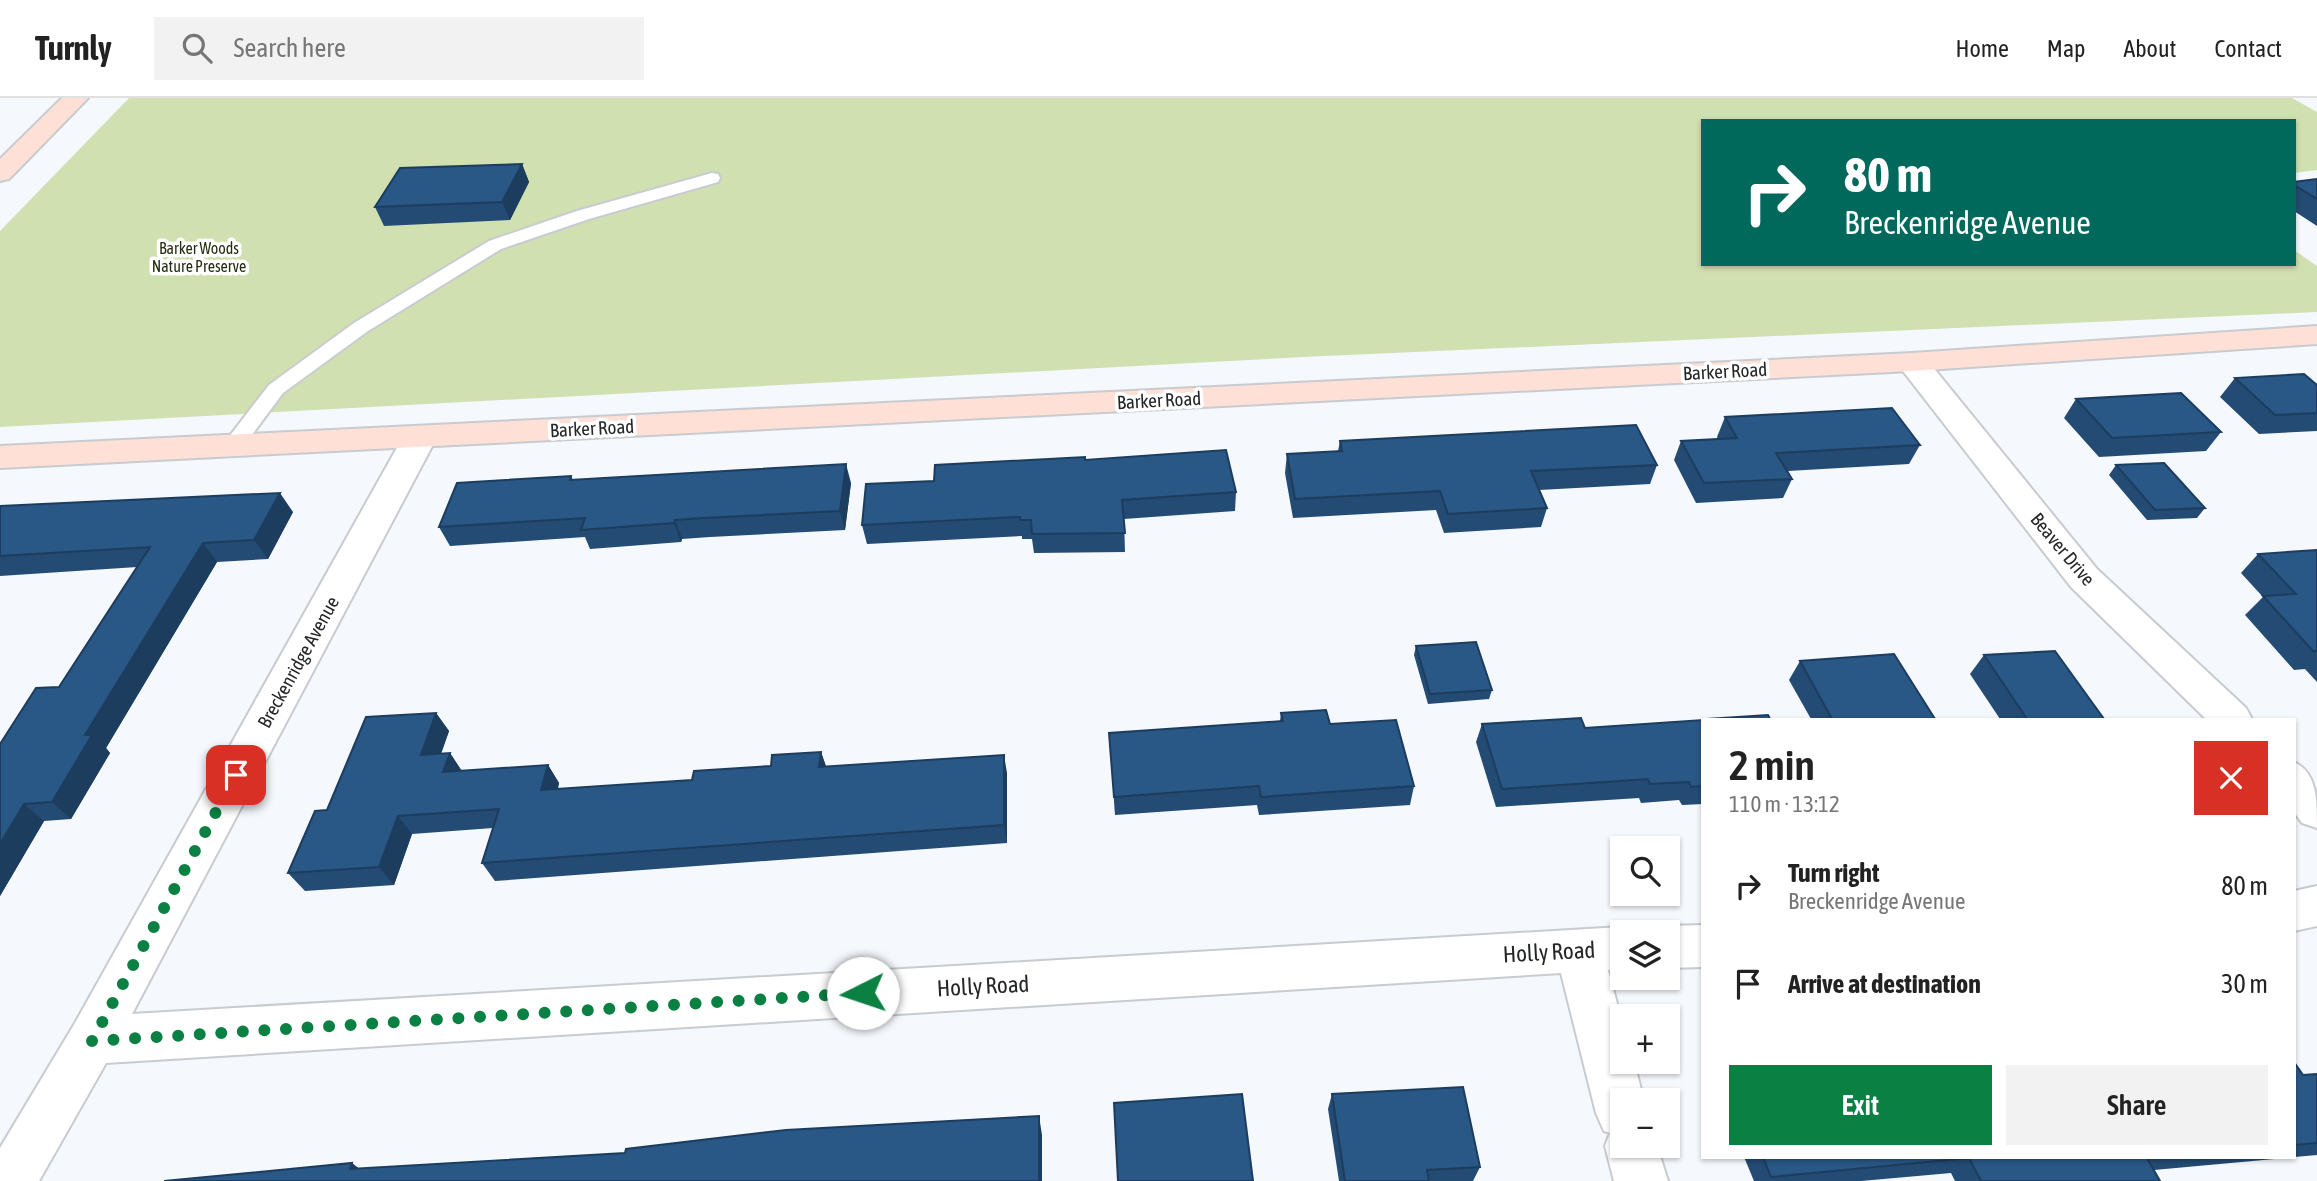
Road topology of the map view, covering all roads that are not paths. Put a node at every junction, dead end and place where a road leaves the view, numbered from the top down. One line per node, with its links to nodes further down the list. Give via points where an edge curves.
1 (76, 98): 2 (street)
2 (0, 173)
3 (712, 178): 7 (lane, via 495,245 361,327 276,389)
4 (2317, 335): 5 (street, Barker Road)
5 (1912, 362): 6 (street, Barker Road); 9 (street, Beaver Drive, via 2084,578)
6 (420, 437): 7 (street, Barker Road); 17 (street, Breckenridge Avenue)
7 (233, 446): 8 (street, Barker Road)
8 (0, 457)
9 (2231, 718)
10 (2296, 782): 11 (street)
11 (2317, 810)
12 (2317, 906): 13 (street)
13 (2296, 911)
14 (1701, 946): 15 (street)
15 (1680, 947)
16 (1600, 949): 17 (street, Holly Road); 18 (street)
17 (92, 1041): 20 (street, Breckenridge Avenue)
18 (1619, 1088)
19 (1634, 1158): 21 (street)
20 (10, 1181)
21 (1641, 1181)

